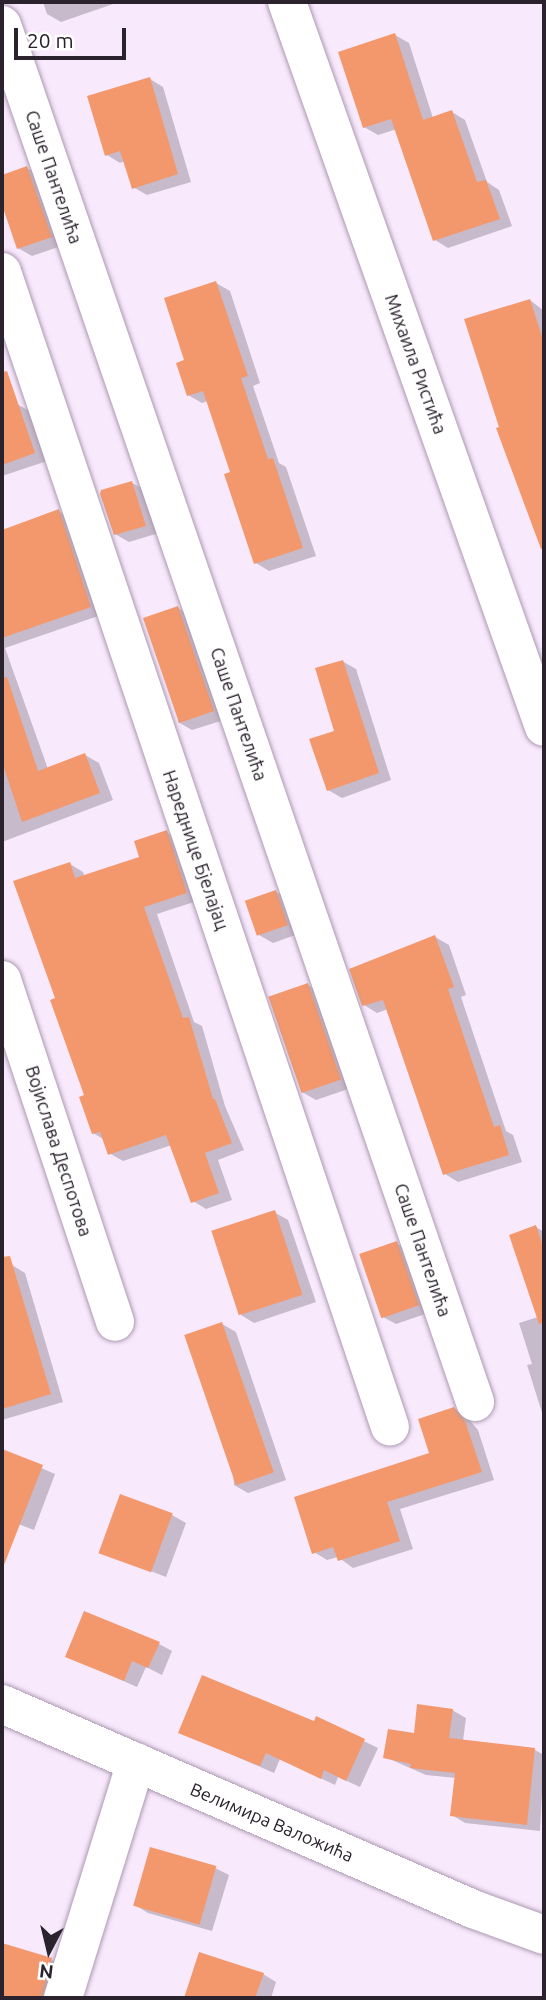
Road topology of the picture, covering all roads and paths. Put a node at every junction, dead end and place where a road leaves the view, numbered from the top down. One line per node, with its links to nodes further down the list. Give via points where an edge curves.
1 (287, 2): 4 (street, Михаила Ристића)
2 (2, 25): 7 (street, Саше Пантелића)
3 (2, 272): 8 (street, Нареднице Бјелајац)
4 (544, 727)
5 (2, 980): 6 (street, Војислава Деспотова)
6 (115, 1322)
7 (475, 1402)
8 (390, 1427)
9 (2, 1704): 10 (street, Велимира Валожића)
10 (136, 1762): 11 (street, Велимира Валожића, via 473,1909); 12 (street)
11 (544, 1935)
12 (63, 1998)

